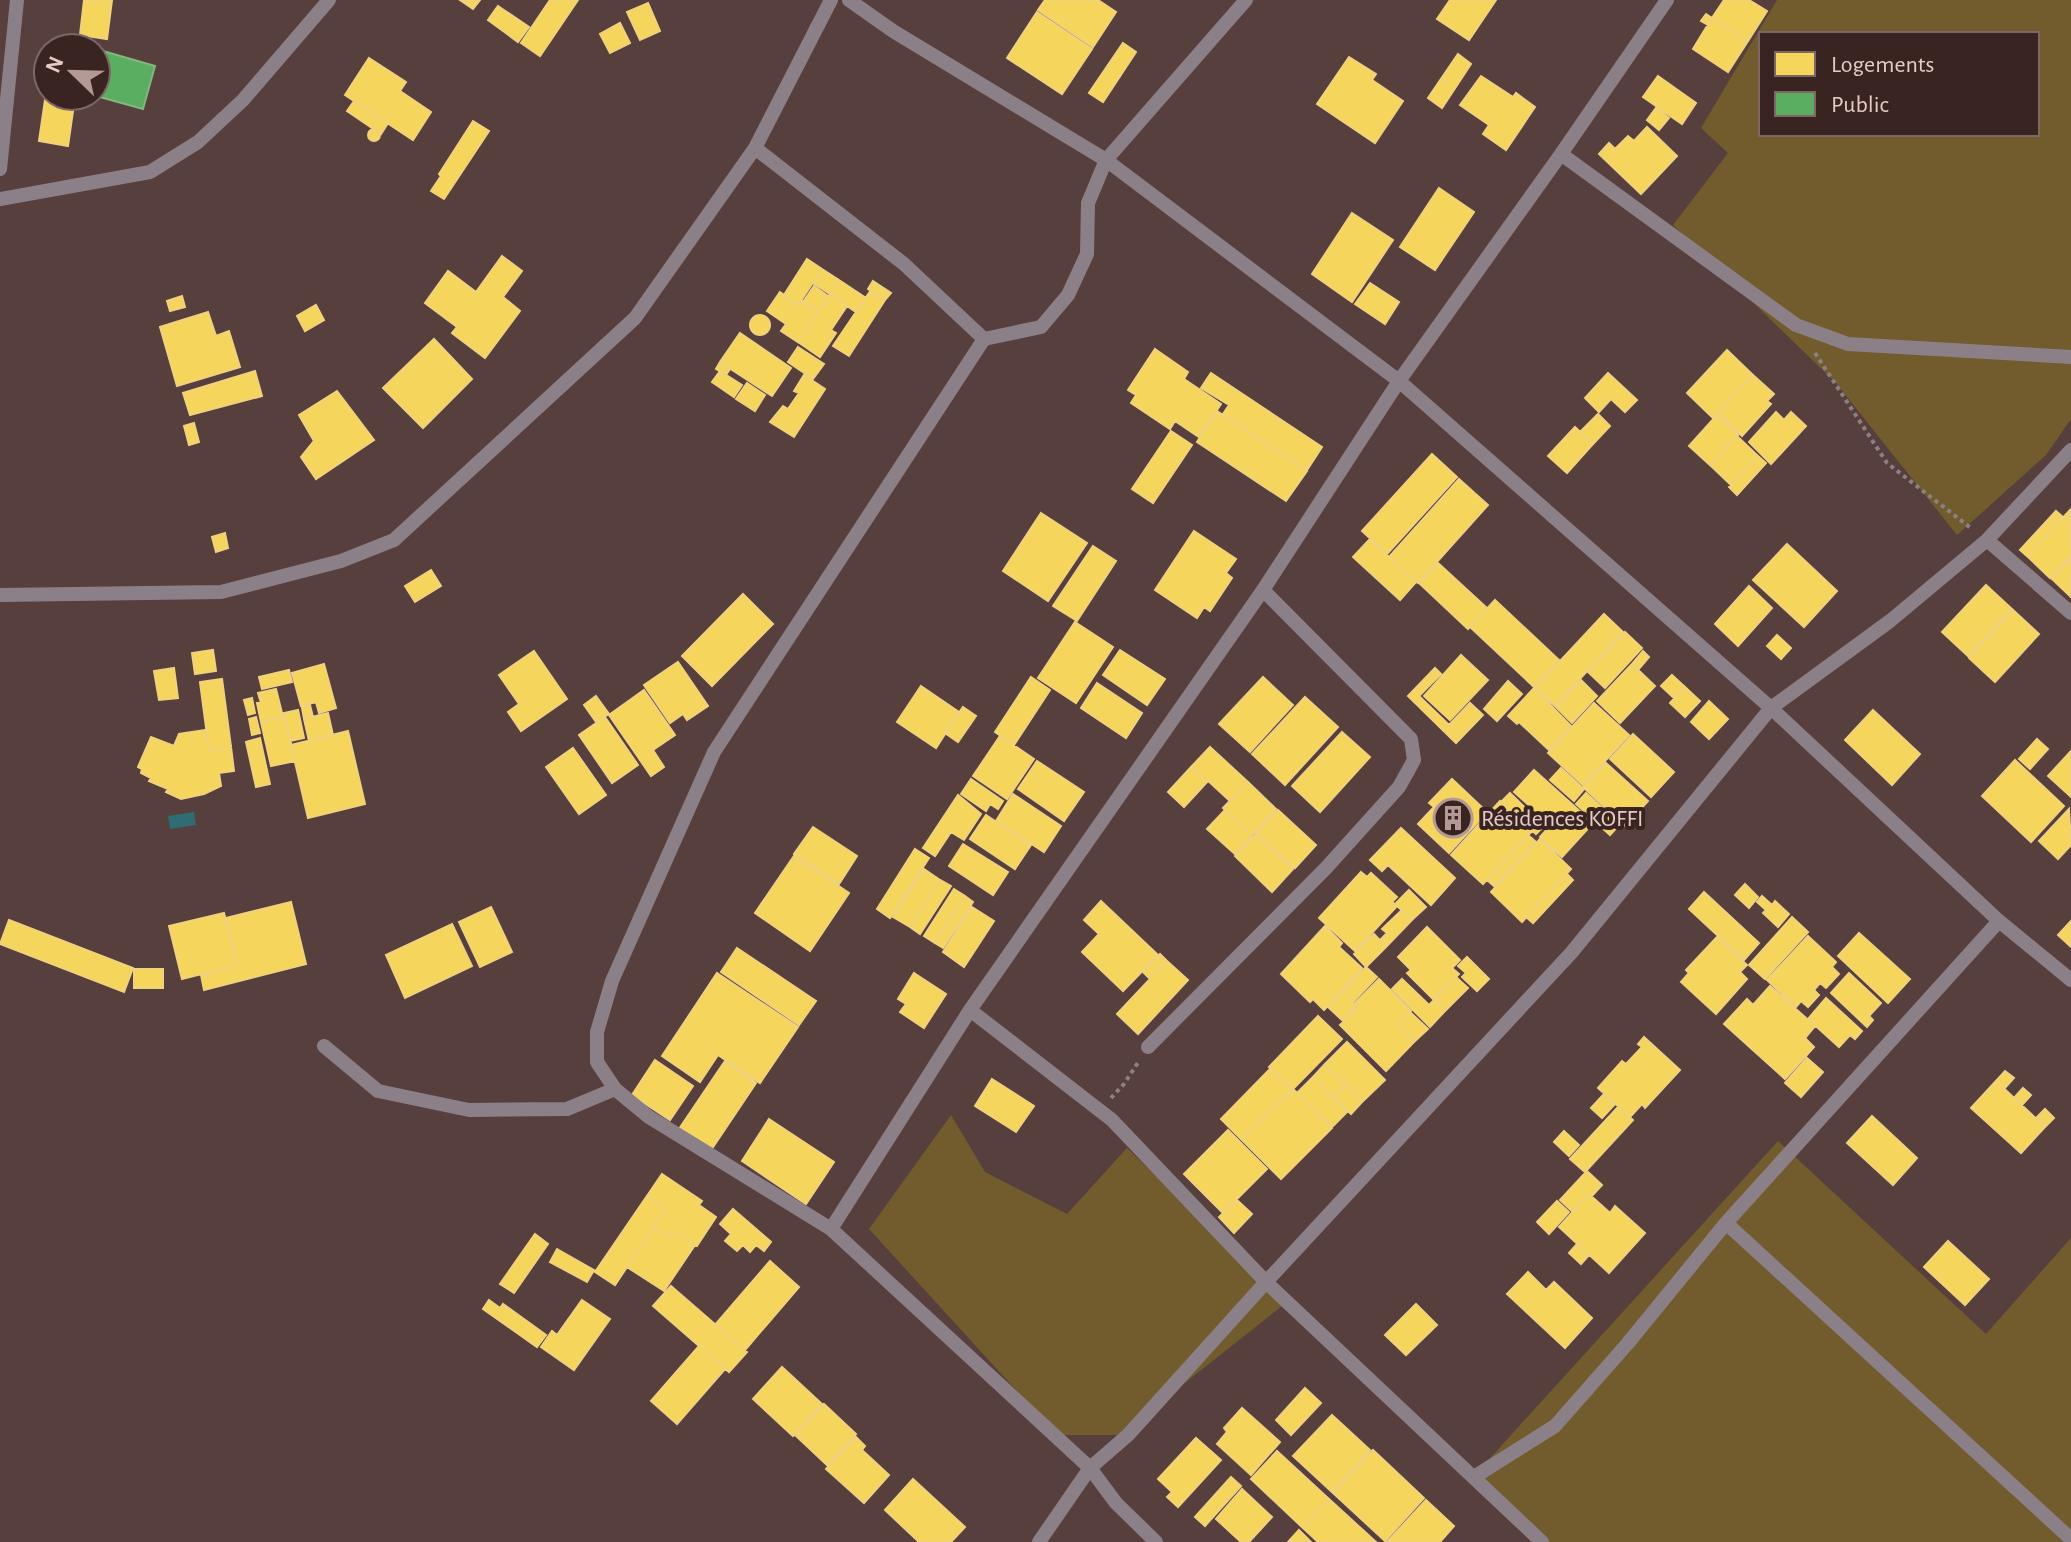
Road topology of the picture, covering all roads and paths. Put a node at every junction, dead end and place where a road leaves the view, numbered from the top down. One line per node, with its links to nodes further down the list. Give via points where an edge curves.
1 (17, 0): 10 (street)
2 (329, 0): 11 (street, via 243,100 198,142 150,172)
3 (831, 0): 7 (street)
4 (849, 0): 9 (street)
5 (1246, 0): 9 (street)
6 (1667, 0): 8 (street)
7 (755, 148): 13 (street, via 904,264); 19 (street, via 635,318 394,540 341,561 221,592)
8 (1561, 154): 12 (street); 15 (street)
9 (1106, 160): 13 (street, via 1088,203 1087,254 1068,295 1041,327); 15 (street)
10 (0, 169)
11 (0, 199)
12 (1796, 325): 14 (street, via 1848,344); 17 (path, via 1887,463)
13 (984, 339): 27 (street, via 714,752 612,981 597,1032 597,1062)
14 (2071, 357)
15 (1399, 381): 18 (street); 21 (street)
16 (2071, 450): 17 (street)
17 (1987, 540): 20 (street); 21 (street, via 1890,621)
18 (1263, 590): 24 (street); 26 (street, via 1411,739 1414,760 1399,787 1326,868)
19 (0, 595)
20 (2071, 613)
21 (1771, 708): 22 (street); 31 (street, via 1572,952)
22 (1999, 921): 23 (street); 29 (street)
23 (2071, 980)
24 (970, 1010): 28 (street); 30 (street)
25 (324, 1046): 27 (street, via 378,1091 469,1110 567,1109)
26 (1148, 1047): 28 (path)
27 (615, 1089): 30 (street, via 649,1117)
28 (1098, 1112): 31 (street, via 1112,1120)
29 (1726, 1223): 33 (street, via 1555,1426); 34 (street)
30 (831, 1229): 32 (street)
31 (1266, 1282): 32 (street, via 1128,1435); 33 (street)
32 (1090, 1468): 35 (street); 36 (street)
33 (1474, 1477): 37 (street)
34 (2067, 1537)
35 (1039, 1542)
36 (1156, 1542)
37 (1542, 1542)

